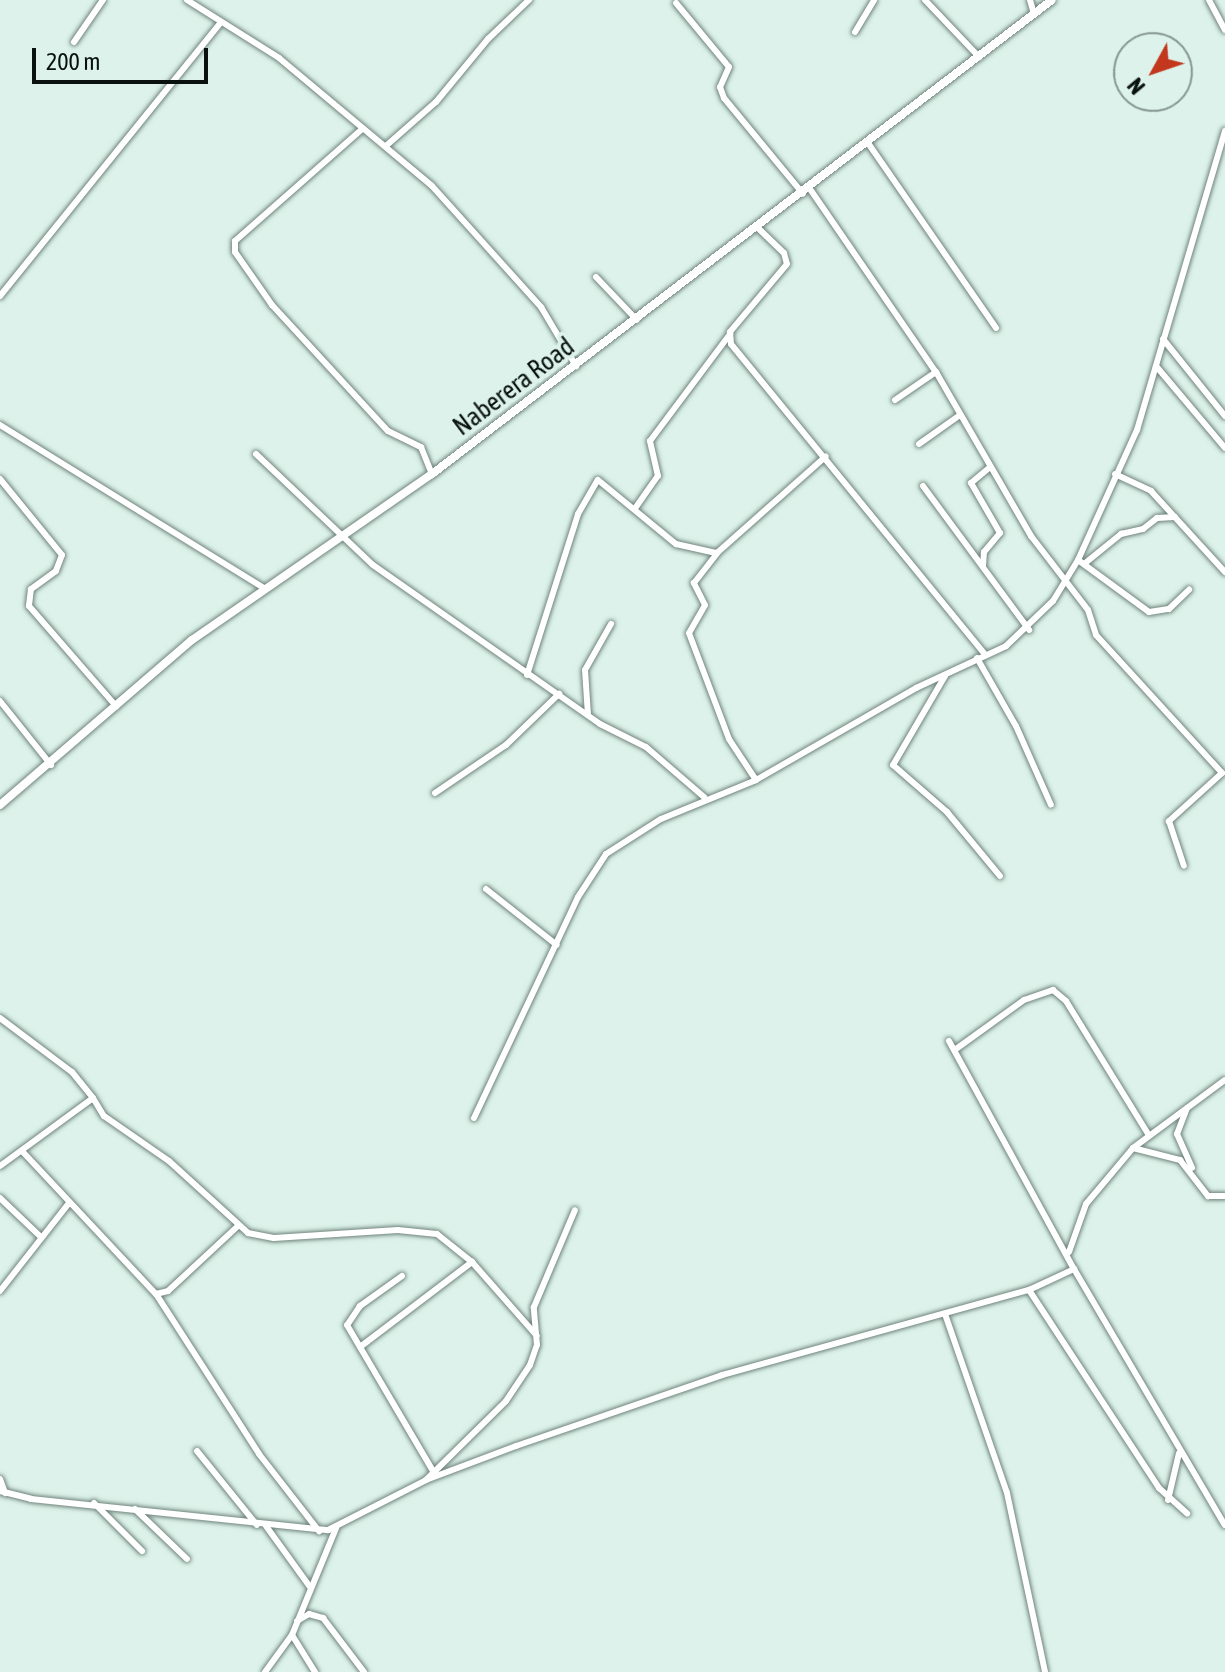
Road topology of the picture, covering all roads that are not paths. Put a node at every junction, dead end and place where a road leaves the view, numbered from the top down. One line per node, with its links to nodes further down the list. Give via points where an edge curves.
1 (103, 0): 14 (street)
2 (187, 0): 11 (street)
3 (529, 0): 19 (street, via 488,39 436,102)
4 (874, 0): 13 (street)
5 (925, 0): 15 (street)
6 (1030, 0): 10 (street)
7 (1052, 0): 10 (street, Naberera Road)
8 (1209, 0): 12 (street)
9 (676, 3): 20 (street, via 729,67 720,87 724,98)
10 (1034, 14): 15 (street, Naberera Road)
11 (221, 22): 16 (street, via 306,78); 23 (street)
12 (1225, 30)
13 (855, 32)
14 (74, 42)
15 (979, 57): 18 (street, Naberera Road)
16 (361, 130): 19 (street); 40 (street, via 235,241 235,252 272,305 388,431 421,447)
17 (1225, 131): 27 (street)
18 (868, 143): 20 (street, Naberera Road); 25 (street)
19 (387, 145): 28 (street, via 502,260 547,315)
20 (806, 191): 21 (street, Naberera Road); 30 (street)
21 (758, 228): 24 (street, Naberera Road); 26 (street, via 784,253 787,264)
22 (596, 277): 24 (street)
23 (0, 296)
24 (637, 320): 28 (street, Naberera Road)
25 (996, 328)
26 (730, 334): 38 (street, via 731,344); 44 (street, via 650,441 658,476)
27 (1163, 339): 29 (street); 33 (street)
28 (576, 366): 40 (street, Naberera Road)
29 (1156, 366): 36 (street); 41 (street, via 1137,430)
30 (936, 372): 31 (street); 32 (street)
31 (895, 400)
32 (960, 415): 35 (street); 39 (street)
33 (1225, 416)
34 (0, 425): 52 (street)
35 (919, 444)
36 (1225, 448)
37 (256, 454): 46 (street)
38 (826, 456): 47 (street); 56 (street)
39 (990, 467): 49 (street, via 971,483 1000,533 984,552); 51 (street)
40 (432, 474): 46 (street, Naberera Road)
41 (1115, 474): 45 (street, via 1143,485); 48 (street)
42 (0, 479): 62 (street, via 62,555 56,571 31,589 29,606)
43 (923, 486): 49 (street)
44 (636, 507): 47 (street, via 676,544 702,554); 59 (street, via 604,481 592,486)
45 (1175, 517): 48 (street, via 1157,518 1146,528 1121,534); 50 (street)
46 (343, 539): 52 (street, Naberera Road); 59 (street)
47 (718, 552): 65 (street, via 694,583 705,605 689,633 729,739)
48 (1081, 562): 51 (street); 53 (street, via 1149,612 1164,612)
49 (983, 566): 55 (street)
50 (1225, 572)
51 (1066, 582): 55 (street); 70 (street, via 1091,615 1096,635 1222,773 1169,821)
52 (266, 589): 62 (street, Naberera Road, via 192,640)
53 (1189, 590)
54 (611, 624): 63 (street, via 585,670)
55 (1029, 630): 56 (street)
56 (985, 654): 57 (street)
57 (977, 658): 58 (street); 69 (street, via 1016,726)
58 (947, 673): 65 (street); 71 (street, via 893,765 947,812)
59 (527, 675): 60 (street)
60 (559, 694): 63 (street); 66 (street, via 506,745)
61 (0, 701): 64 (street)
62 (116, 706): 64 (street, Naberera Road)
63 (588, 715): 67 (street, via 646,747)
64 (51, 765): 68 (street, Naberera Road)
65 (756, 780): 67 (street)
66 (435, 793)
67 (704, 797): 73 (street, via 606,854)
68 (0, 805)
69 (1051, 805)
70 (1184, 866)
71 (1000, 876)
72 (486, 889): 73 (street)
73 (557, 945): 80 (street)
74 (0, 1018): 78 (street, via 72,1072)
75 (949, 1041): 76 (street)
76 (956, 1049): 81 (street, via 1024,1000 1053,990 1066,1001); 92 (street)
77 (1225, 1080): 79 (street)
78 (93, 1098): 83 (street); 90 (street, via 104,1116 169,1161)
79 (1188, 1105): 81 (street); 85 (street, via 1177,1139)
80 (474, 1118)
81 (1148, 1134): 82 (street)
82 (1133, 1148): 85 (street, via 1180,1160); 92 (street, via 1086,1204)
83 (22, 1151): 84 (street); 88 (street)
84 (0, 1166)
85 (1195, 1174): 86 (street, via 1208,1196)
86 (1225, 1196)
87 (0, 1198): 91 (street)
88 (69, 1203): 91 (street); 98 (street)
89 (575, 1210): 100 (street, via 534,1307)
90 (238, 1226): 93 (street, via 274,1238 430,1231); 98 (street, via 168,1291)
91 (41, 1237): 97 (street)
92 (1069, 1252): 94 (street)
93 (472, 1262): 100 (street); 101 (street)
94 (1074, 1269): 96 (street); 102 (street)
95 (402, 1276): 101 (street, via 350,1317 347,1327)
96 (1029, 1290): 99 (street); 108 (street)
97 (0, 1291)
98 (156, 1294): 116 (street, via 259,1454)
99 (945, 1314): 106 (street, via 722,1375); 125 (street, via 1007,1493)
100 (537, 1336): 104 (street, via 530,1365 511,1394)
101 (360, 1347): 104 (street)
102 (1180, 1450): 108 (street); 113 (street)
103 (197, 1451): 112 (street)
104 (433, 1471): 106 (street)
105 (0, 1479): 107 (street)
106 (426, 1480): 115 (street)
107 (3, 1492): 109 (street)
108 (1168, 1500): 111 (street)
109 (94, 1502): 110 (street); 117 (street)
110 (133, 1508): 112 (street); 118 (street)
111 (1187, 1513)
112 (257, 1525): 114 (street)
113 (1225, 1525)
114 (266, 1526): 116 (street); 119 (street)
115 (336, 1528): 116 (street); 119 (street)
116 (319, 1531)
117 (142, 1551)
118 (187, 1559)
119 (310, 1587): 120 (street)
120 (297, 1621): 121 (street); 124 (street, via 309,1614 323,1618)
121 (292, 1635): 122 (street); 123 (street)
122 (265, 1672)
123 (315, 1672)
124 (364, 1672)
125 (1045, 1672)

